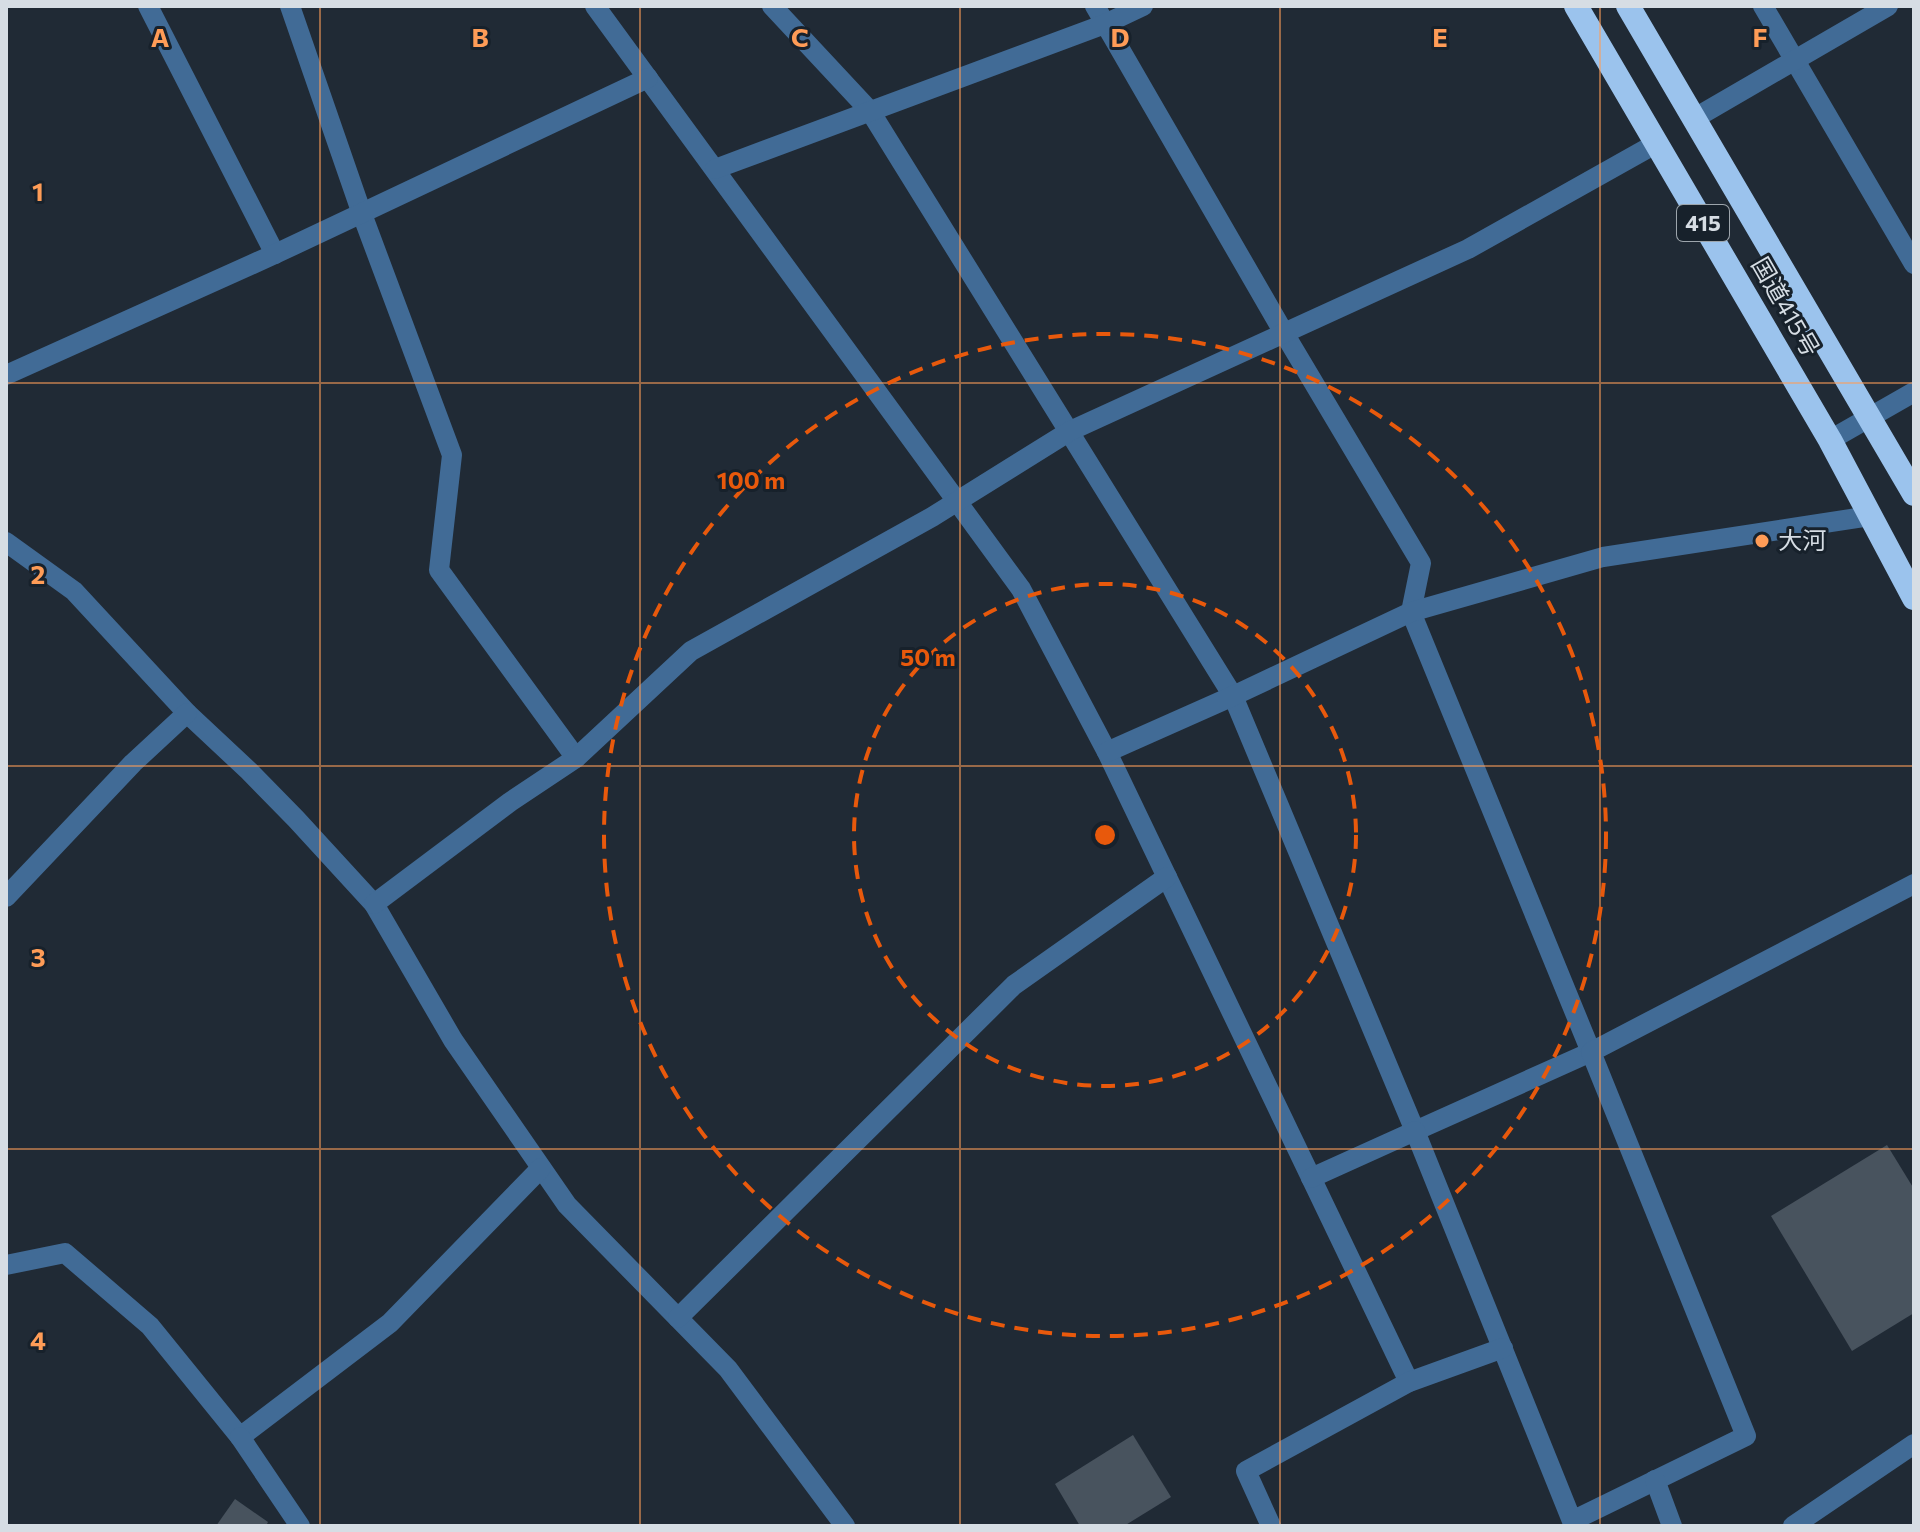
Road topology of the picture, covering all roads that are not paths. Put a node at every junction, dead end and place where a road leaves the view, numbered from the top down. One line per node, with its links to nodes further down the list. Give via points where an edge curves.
1 (148, 6): 18 (street)
2 (290, 6): 17 (street)
3 (595, 6): 12 (street)
4 (772, 6): 13 (street)
5 (1143, 6): 10 (street)
6 (1576, 6): 15 (highway, 国道415号 / 415)
7 (1628, 6): 14 (highway, 国道415号 / 415)
8 (1763, 6): 11 (street)
9 (1888, 6): 11 (street)
10 (1100, 15): 13 (street); 20 (street)
11 (1796, 60): 14 (street); 19 (street)
12 (648, 78): 16 (street); 17 (street)
13 (870, 111): 16 (street); 24 (street)
14 (1695, 118): 23 (highway, 国道415号 / 415)
15 (1657, 143): 20 (street, via 1468,249); 25 (highway, 国道415号 / 415)
16 (715, 169): 27 (street)
17 (362, 214): 18 (street); 35 (street, via 452,455 439,570)
18 (275, 254): 21 (street)
19 (1914, 264)
20 (1284, 333): 24 (street); 31 (street, via 1421,563)
21 (6, 375)
22 (1914, 392): 23 (street)
23 (1870, 418): 25 (street); 26 (highway, 国道415号 / 415)
24 (1070, 431): 27 (street); 32 (street)
25 (1830, 440): 28 (highway, 国道415号 / 415)
26 (1914, 494)
27 (957, 502): 34 (street, via 1021,589); 35 (street, via 691,651)
28 (1870, 516): 30 (highway, 国道415号 / 415); 31 (street, via 1603,557)
29 (6, 542): 33 (street, via 74,591)
30 (1914, 598)
31 (1411, 612): 32 (street); 40 (street)
32 (1233, 696): 34 (street); 41 (street)
33 (187, 713): 38 (street); 39 (street)
34 (1107, 752): 36 (street)
35 (576, 758): 39 (street)
36 (1167, 877): 43 (street); 45 (street, via 1014,985)
37 (1914, 884): 40 (street)
38 (6, 897)
39 (374, 904): 42 (street, via 453,1040)
40 (1591, 1052): 41 (street); 50 (street, via 1746,1436)
41 (1415, 1131): 43 (street); 46 (street)
42 (541, 1168): 45 (street, via 567,1205); 48 (street, via 390,1323)
43 (1311, 1178): 47 (street)
44 (6, 1265): 48 (street, via 65,1253 150,1326)
45 (678, 1318): 53 (street, via 728,1369)
46 (1503, 1348): 47 (street); 51 (street)
47 (1409, 1382): 54 (street, via 1246,1471)
48 (240, 1437): 52 (street)
49 (1914, 1444): 56 (street)
50 (1655, 1480): 51 (street); 55 (street)
51 (1567, 1523)
52 (300, 1526)
53 (845, 1526)
54 (1271, 1526)
55 (1672, 1526)
56 (1793, 1526)

